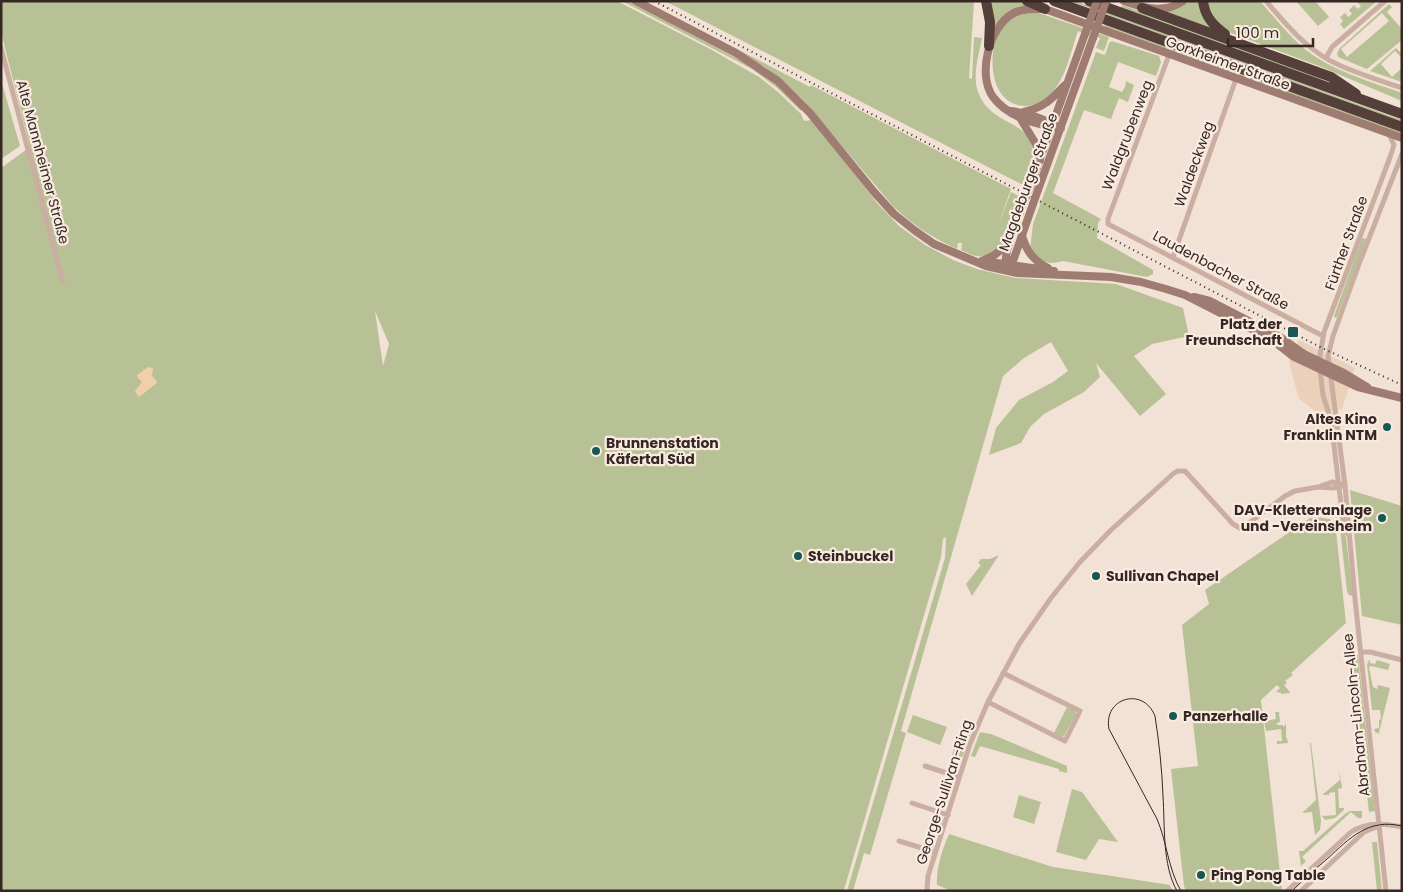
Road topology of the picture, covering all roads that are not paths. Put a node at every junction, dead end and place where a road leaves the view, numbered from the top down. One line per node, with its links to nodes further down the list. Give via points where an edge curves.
1 (636, 1): 37 (main road, via 736,53 778,81 810,113 894,214 934,244)
2 (986, 1): 16 (highway, via 990,22)
3 (1027, 1): 14 (highway)
4 (1054, 1): 27 (highway)
5 (1089, 1): 23 (highway)
6 (1097, 1): 21 (main road, Magdeburger Straße, bridge)
7 (1106, 1): 28 (main road, Magdeburger Straße, bridge)
8 (1124, 1): 13 (main road)
9 (1183, 1): 13 (main road, via 1163,9)
10 (1203, 1): 15 (highway, via 1207,17)
11 (1266, 1): 19 (street, via 1293,32)
12 (1385, 1): 19 (street, via 1332,47)
13 (1142, 8): 15 (highway)
14 (1046, 9): 16 (main road, via 1024,9 1014,13 999,26); 18 (main road, Gorxheimer Straße)
15 (1234, 41): 23 (highway, via 1331,77)
16 (989, 46): 25 (main road, via 988,86 994,98 1008,111)
17 (1, 48): 41 (street, Alte Mannheimer Straße)
18 (1169, 55): 20 (main road, Gorxheimer Straße); 33 (street, Waldgrubenweg)
19 (1326, 58): 22 (street)
20 (1236, 79): 29 (main road, Gorxheimer Straße); 36 (street, Waldeckweg)
21 (1068, 81): 25 (main road, via 1043,106); 26 (main road, Magdeburger Straße)
22 (1402, 88)
23 (1370, 103): 24 (highway)
24 (1402, 114)
25 (1021, 115): 26 (main road, via 1045,119); 32 (main road, via 1036,144)
26 (1052, 126): 28 (main road); 32 (main road, Magdeburger Straße)
27 (1402, 127)
28 (1061, 128): 34 (main road, Magdeburger Straße, bridge)
29 (1389, 134): 30 (main road, Gorxheimer Straße); 43 (street, Fürther Straße, via 1394,146)
30 (1402, 138)
31 (1402, 154): 45 (street, Fürther Straße, via 1333,336)
32 (1040, 160): 35 (main road, Magdeburger Straße, bridge)
33 (1108, 224): 36 (street, Laudenbacher Straße)
34 (1022, 236): 38 (main road, Magdeburger Straße, via 1013,260); 39 (main road, via 1029,254)
35 (1009, 244): 37 (main road, via 993,256); 38 (main road, Magdeburger Straße)
36 (1173, 258): 43 (street, Laudenbacher Straße)
37 (979, 261): 38 (main road, via 986,266)
38 (1007, 266): 39 (main road); 40 (main road, via 1031,275)
39 (1052, 270): 40 (main road)
40 (1071, 275): 42 (main road, via 1133,280)
41 (63, 282)
42 (1185, 295): 44 (main road, via 1210,301); 46 (main road, via 1271,339 1294,357)
43 (1323, 336): 44 (street, Fürther Straße)
44 (1319, 360): 45 (main road); 46 (street, Fürther Straße)
45 (1328, 365): 47 (street, Abraham-Lincoln-Allee); 48 (main road)
46 (1320, 369): 47 (main road); 50 (street, Abraham-Lincoln-Allee)
47 (1330, 374): 48 (main road, via 1358,387); 50 (street, Abraham-Lincoln-Allee)
48 (1371, 389): 49 (main road)
49 (1402, 398)
50 (1341, 485): 51 (street, Abraham-Lincoln-Allee); 53 (street, George-Sullivan-Ring, via 1332,482 1294,491 1240,528 1185,471 1174,473 1080,562 1032,625)
51 (1361, 652): 52 (street); 59 (street, Abraham-Lincoln-Allee)
52 (1402, 660)
53 (1003, 673): 54 (street, George-Sullivan-Ring); 54 (street, via 1080,711 1065,741)
54 (988, 702): 56 (street, George-Sullivan-Ring)
55 (925, 766): 56 (street)
56 (959, 777): 58 (street, George-Sullivan-Ring)
57 (912, 803): 58 (street)
58 (948, 814): 63 (street, George-Sullivan-Ring)
59 (1379, 825): 60 (street); 61 (street); 67 (street, Abraham-Lincoln-Allee)
60 (1369, 827): 65 (street, via 1351,832); 66 (street)
61 (1402, 828)
62 (899, 841): 63 (street)
63 (936, 852): 64 (street, George-Sullivan-Ring)
64 (926, 891)
65 (1287, 891)
66 (1301, 891)
67 (1386, 891)

